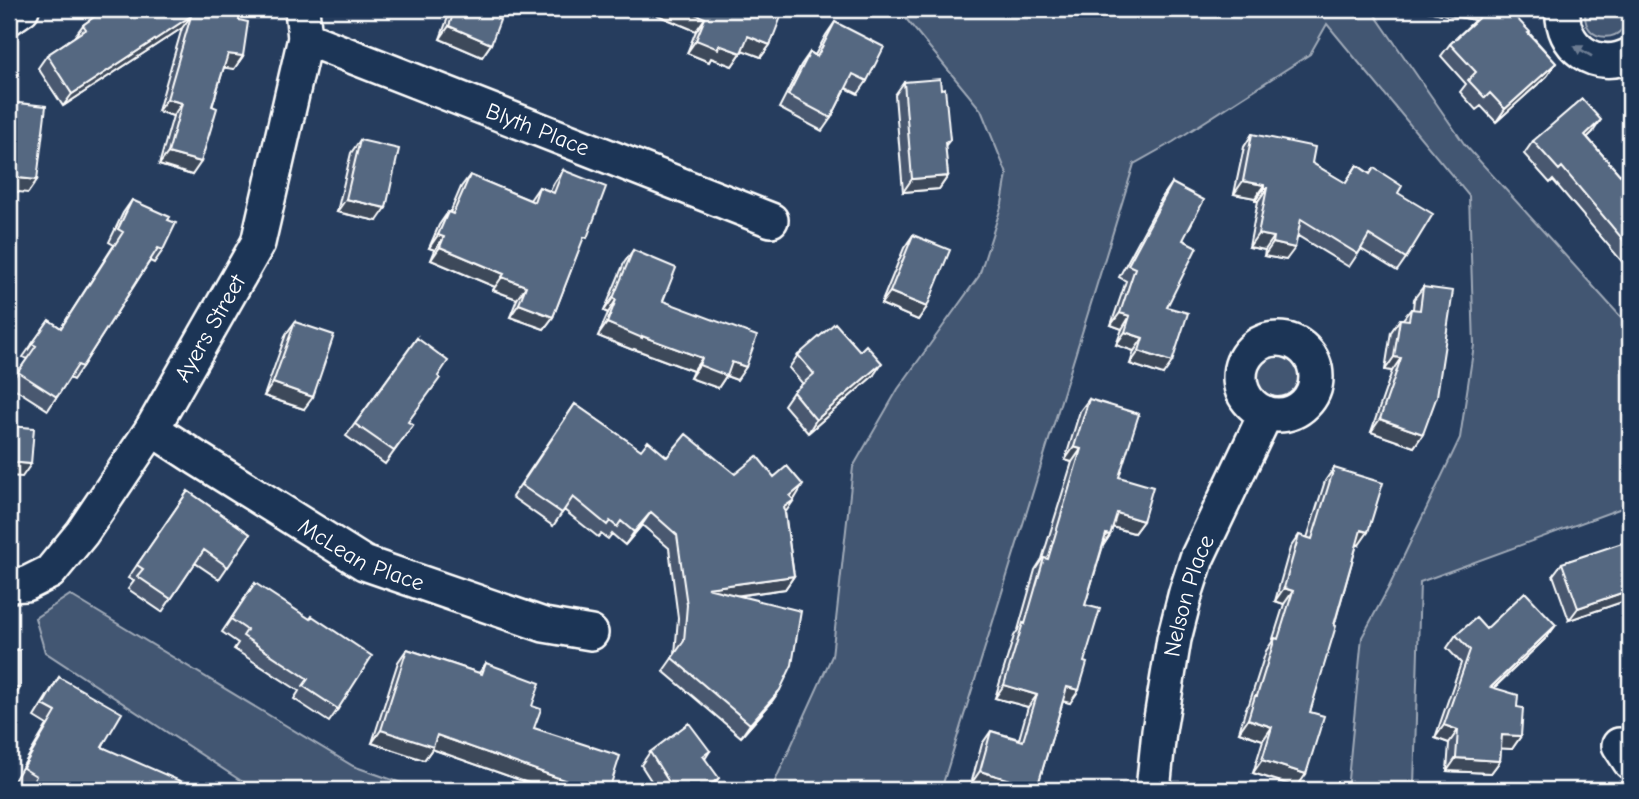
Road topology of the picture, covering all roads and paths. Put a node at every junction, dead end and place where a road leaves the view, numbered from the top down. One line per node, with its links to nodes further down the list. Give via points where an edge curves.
1 (22, 9): 3 (street)
2 (1563, 9): 5 (street, one-way to 2, via 1603,61 1579,51 1564,30)
3 (9, 18)
4 (304, 23): 6 (street, Blyth Place); 8 (street, Ayers Street, via 258,243)
5 (1630, 55)
6 (771, 220)
7 (1266, 414): 11 (street, Nelson Place, via 1197,558 1186,592 1174,639)
8 (152, 429): 9 (street, Ayers Street, via 50,572); 10 (street, McLean Place, via 364,563 544,625)
9 (9, 585)
10 (592, 634)
11 (1153, 790)

